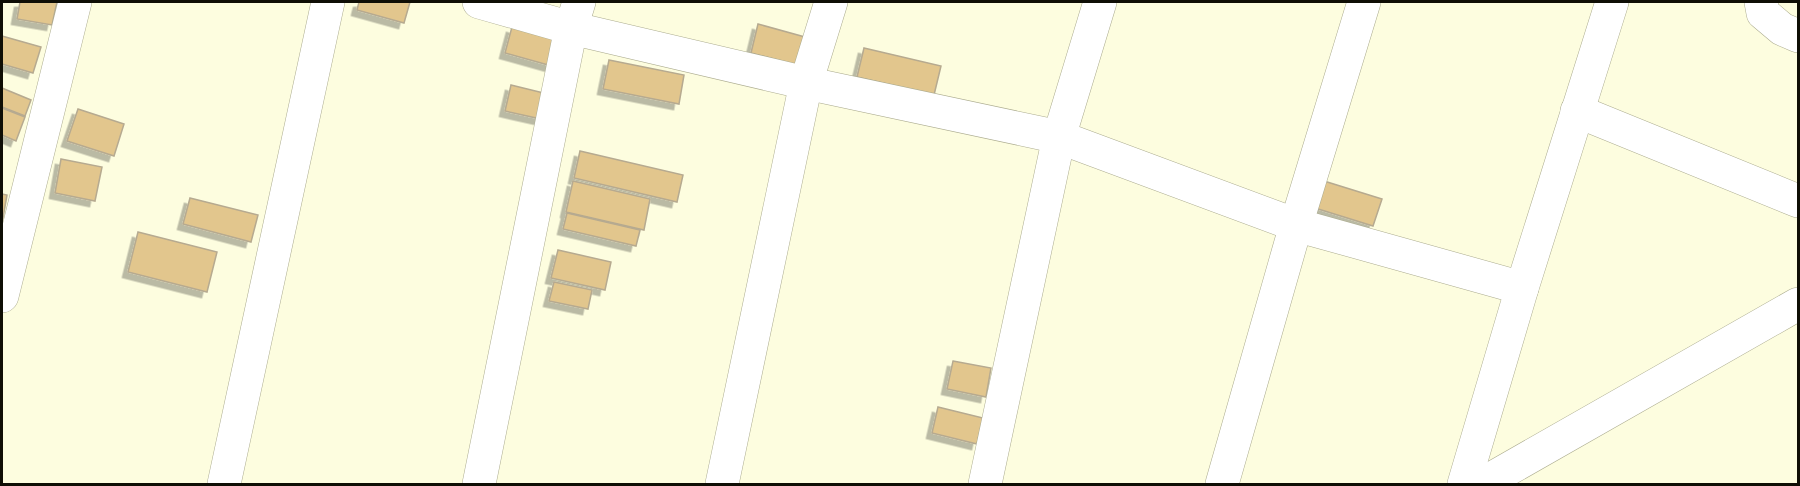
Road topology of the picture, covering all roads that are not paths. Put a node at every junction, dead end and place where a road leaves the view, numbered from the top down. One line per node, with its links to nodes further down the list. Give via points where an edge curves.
1 (75, 2): 17 (street)
2 (328, 2): 19 (street)
3 (479, 2): 9 (street)
4 (831, 2): 11 (street)
5 (1100, 2): 13 (street)
6 (1364, 2): 15 (street)
7 (1612, 2): 12 (street)
8 (1761, 2): 10 (street, via 1763,13)
9 (575, 15): 11 (street); 20 (street)
10 (1798, 36)
11 (806, 83): 13 (street); 21 (street)
12 (1577, 111): 14 (street); 16 (street)
13 (1059, 137): 15 (street); 22 (street)
14 (1798, 201)
15 (1296, 225): 16 (street); 23 (street)
16 (1522, 288): 24 (street)
17 (2, 296)
18 (1798, 304): 24 (street)
19 (224, 484)
20 (479, 484)
21 (722, 484)
22 (985, 484)
23 (1222, 484)
24 (1482, 484)

